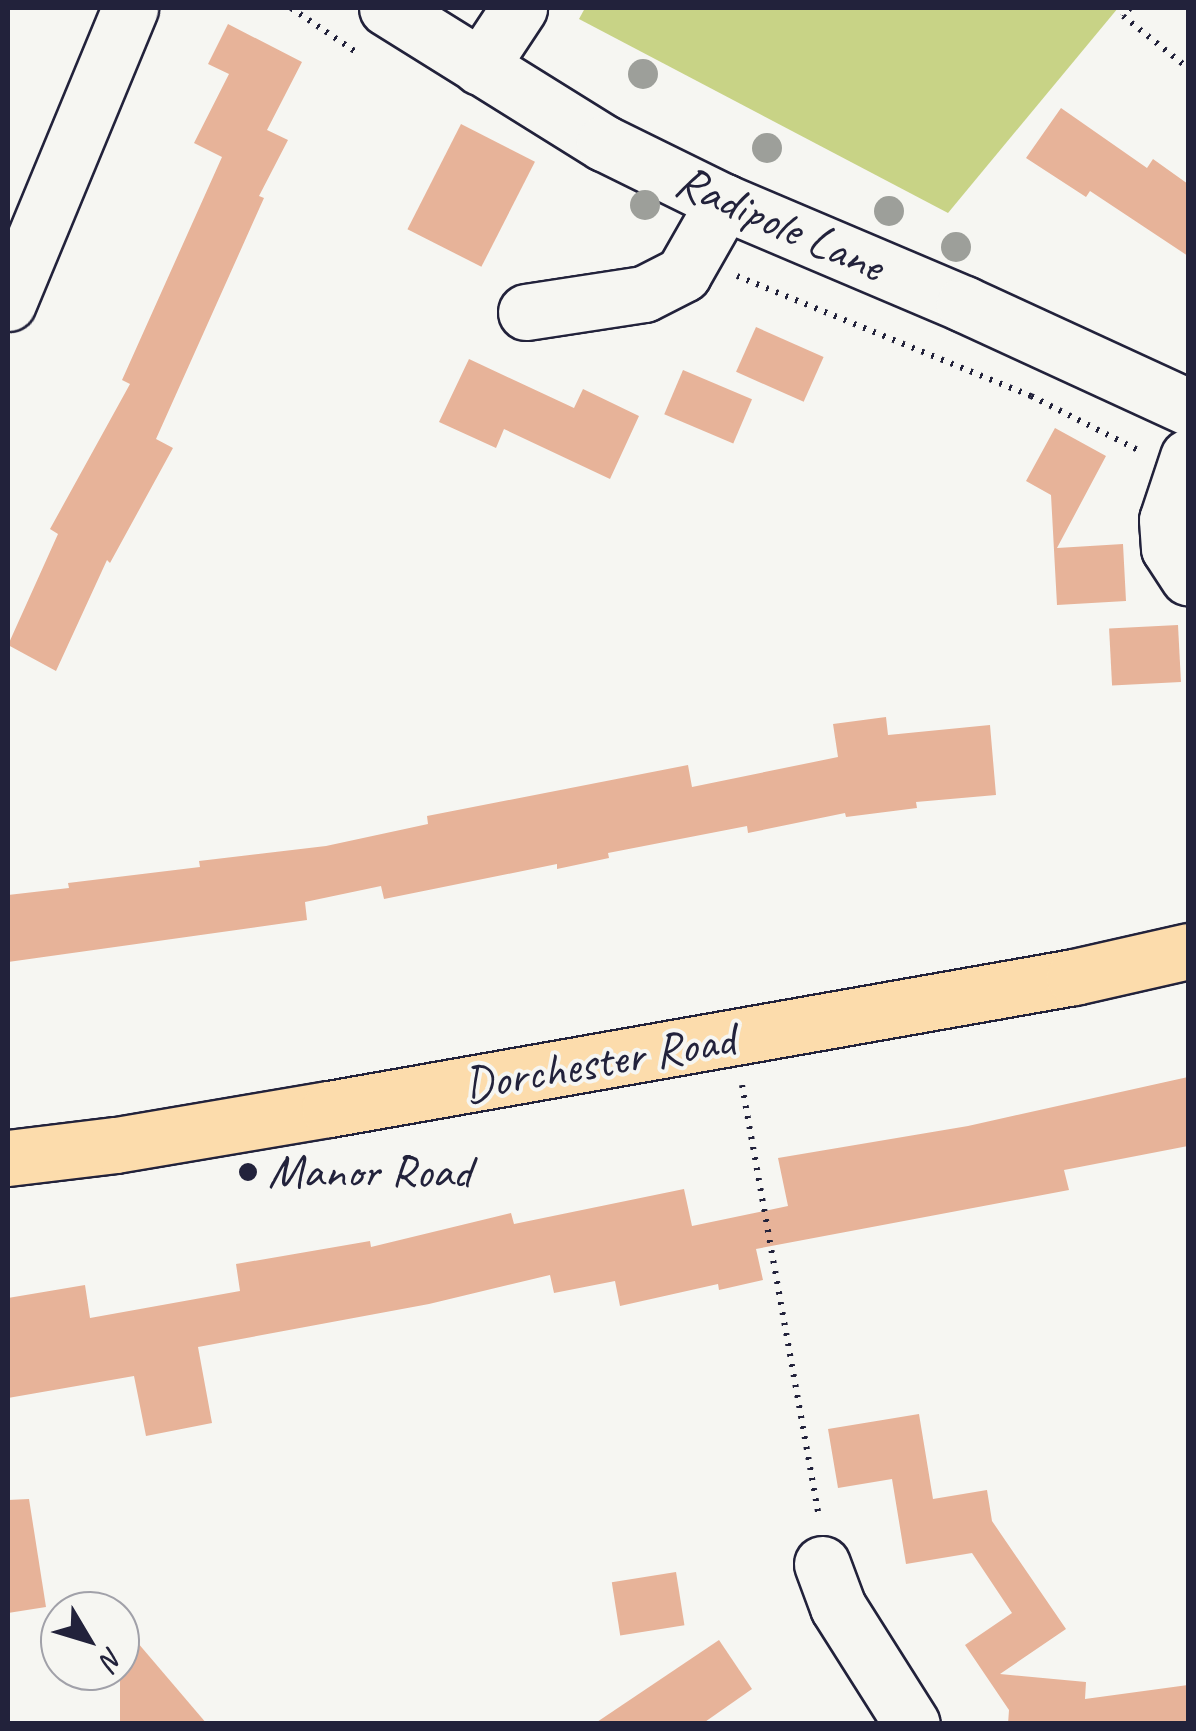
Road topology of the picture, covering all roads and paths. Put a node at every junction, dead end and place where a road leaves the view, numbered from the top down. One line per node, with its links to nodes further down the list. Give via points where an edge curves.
1 (130, 8): 8 (street)
2 (388, 8): 5 (street, Radipole Lane)
3 (518, 8): 5 (street)
4 (1130, 8): 6 (path, via 1123,16)
5 (480, 66): 7 (street, Radipole Lane, via 604,143)
6 (1188, 68)
7 (724, 202): 9 (street, via 683,274 644,294); 10 (street, Radipole Lane)
8 (8, 304)
9 (526, 312)
10 (1188, 407)
11 (1188, 457): 12 (street, via 1167,520 1169,548)
12 (1188, 578)
13 (1188, 951): 15 (main road, Dorchester Road, via 386,1100)
14 (741, 1078): 16 (path)
15 (8, 1158)
16 (822, 1548): 17 (street, via 838,1607)
17 (912, 1724)

